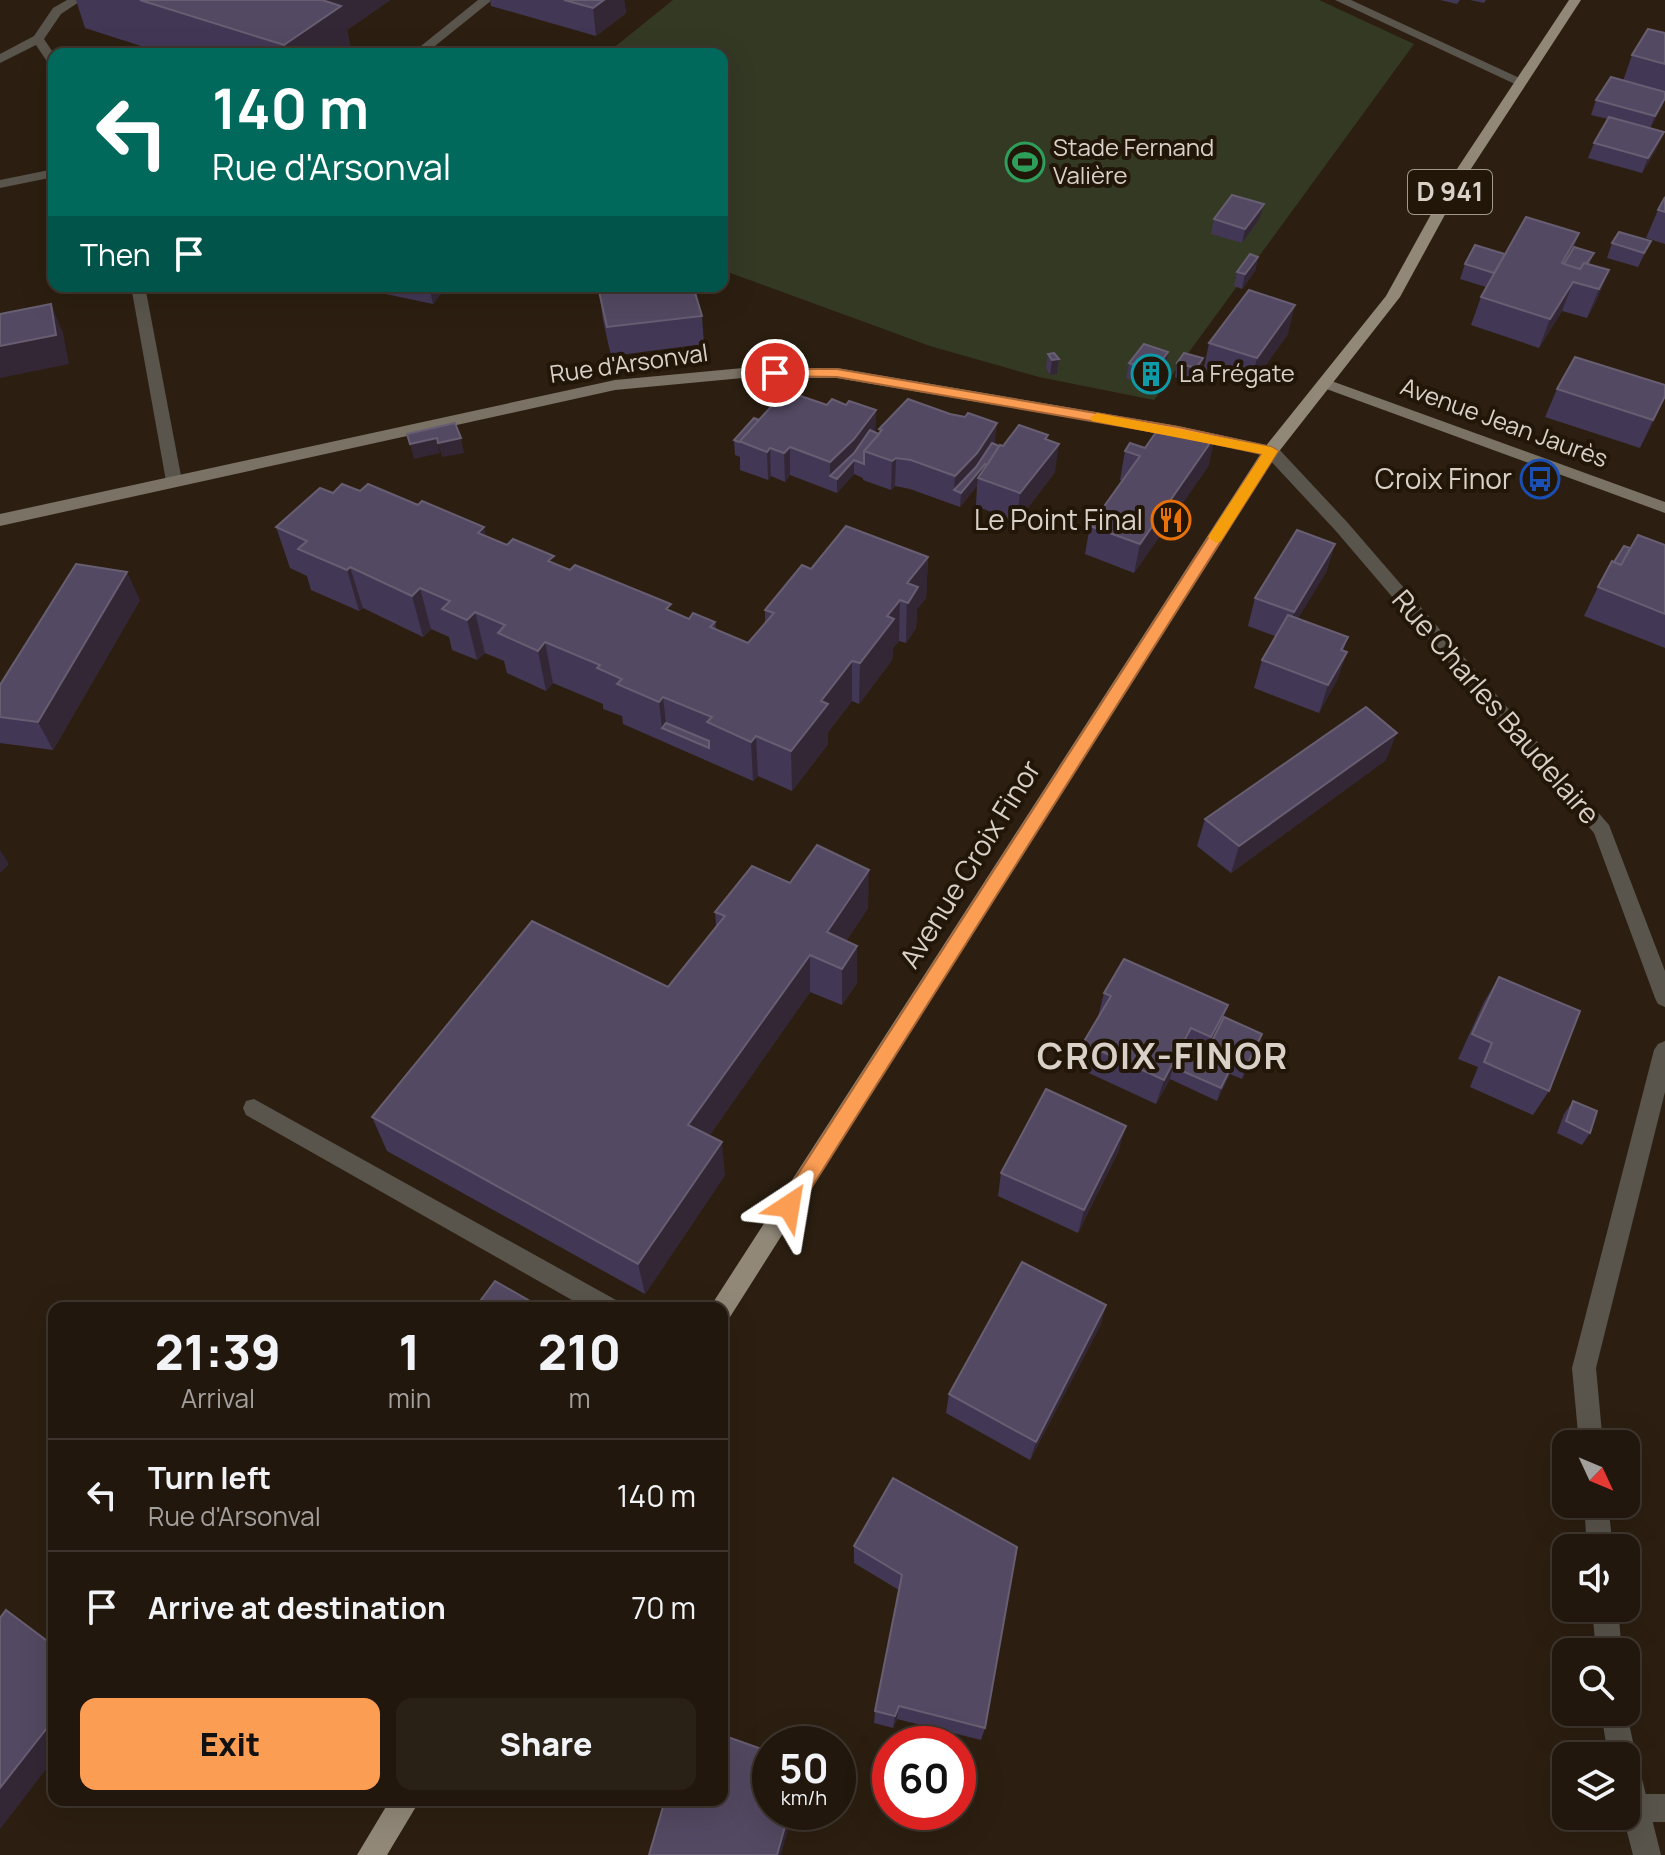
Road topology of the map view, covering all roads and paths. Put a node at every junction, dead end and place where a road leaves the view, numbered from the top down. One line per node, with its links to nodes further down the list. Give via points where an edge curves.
1 (76, 0): 5 (street, via 57,11)
2 (486, 0): 6 (street)
3 (1341, 0): 9 (street)
4 (1575, 0): 9 (main road, D 941)
5 (38, 39): 7 (street); 8 (street)
6 (425, 48)
7 (48, 54)
8 (0, 59)
9 (1522, 82): 13 (main road, D 941, via 1458,178 1393,297)
10 (48, 174): 11 (street)
11 (0, 184)
12 (139, 292): 15 (street)
13 (1326, 384): 14 (main road, D 941); 16 (street, Avenue Jean Jaurès)
14 (1271, 451): 15 (street, Rue d'Arsonval, via 837,373 743,373 615,385); 18 (street, Rue Charles Baudelaire, via 1602,830); 22 (main road, Avenue Croix Finor / D 941)
15 (174, 481): 17 (street, Rue d'Arsonval)
16 (1665, 508)
17 (0, 520)
18 (1665, 998)
19 (1665, 1050): 23 (street, via 1584,1368)
20 (254, 1108): 21 (street)
21 (597, 1302)
22 (726, 1302)
23 (1590, 1430)
24 (402, 1806): 28 (main road)
25 (1640, 1808): 26 (street)
26 (1665, 1808)
27 (1640, 1828): 29 (street)
28 (371, 1855)
29 (1647, 1855)

